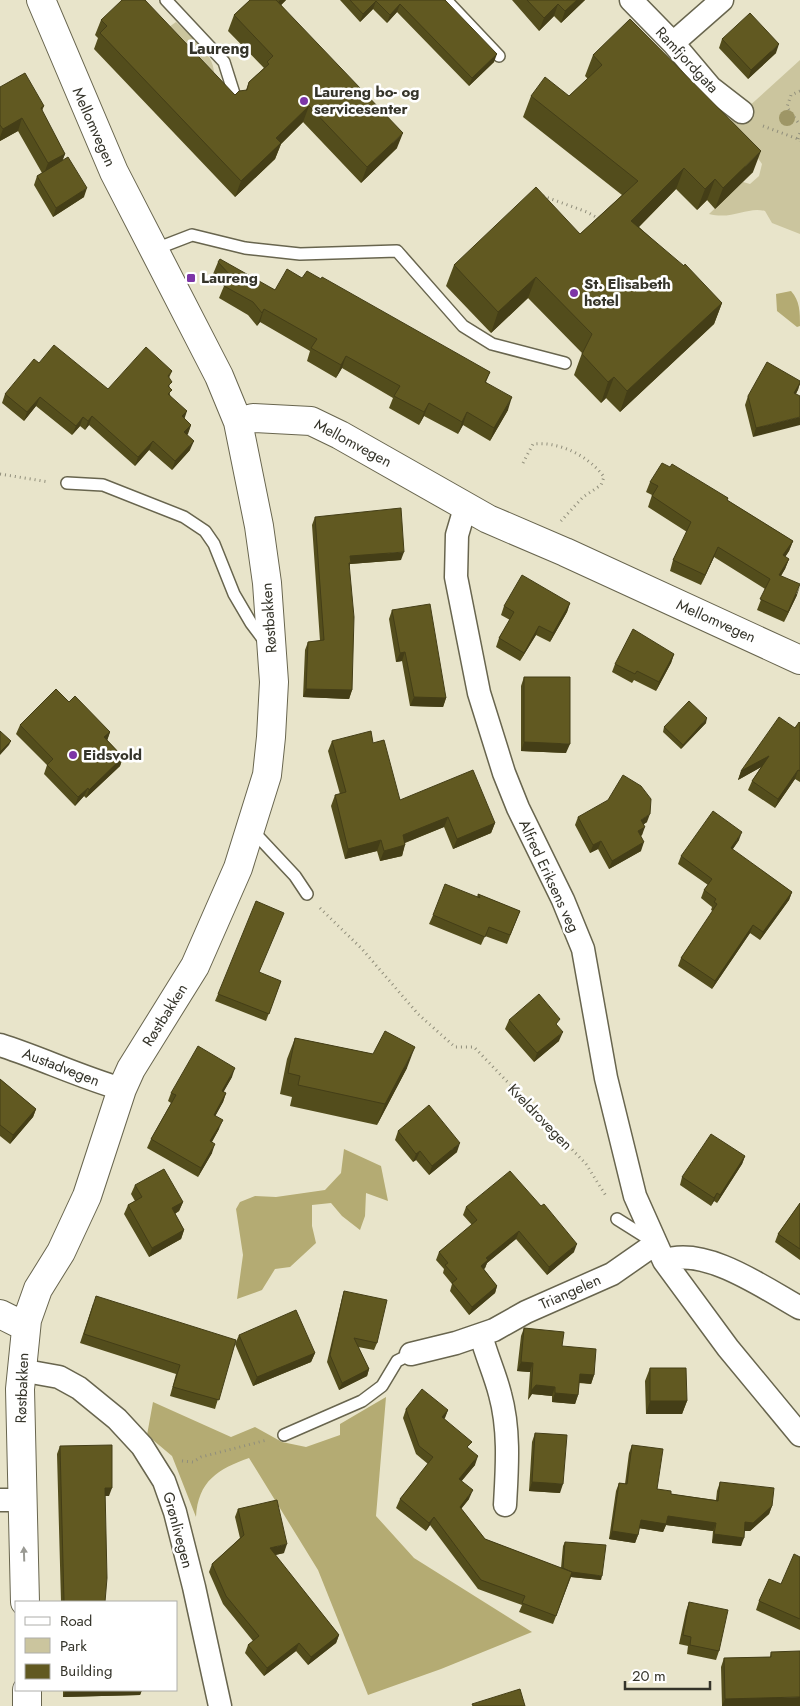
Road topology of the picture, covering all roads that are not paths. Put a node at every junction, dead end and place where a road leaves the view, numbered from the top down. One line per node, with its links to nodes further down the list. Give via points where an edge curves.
1 (41, 0): 10 (street, Mellomvegen, via 114,172)
2 (166, 0): 8 (lane, via 224,62)
3 (446, 0): 7 (lane)
4 (631, 0): 6 (street, Ramfjordgata)
5 (722, 0): 6 (street)
6 (673, 43): 9 (street, Ramfjordgata, via 711,88)
7 (499, 56)
8 (236, 100)
9 (742, 112)
10 (153, 250): 11 (lane, via 192,235 245,248 300,254 396,251 463,326 492,344); 12 (street, Mellomvegen, via 219,376)
11 (565, 363)
12 (238, 422): 14 (street, Mellomvegen, via 253,418 311,421 418,478); 15 (street, Røstbakken, via 259,526)
13 (67, 483): 15 (lane, via 103,485 184,517 205,531 214,544 234,594)
14 (465, 508): 16 (street, Mellomvegen); 22 (street, Alfred Eriksens veg, via 457,535 456,577 479,693 518,808 583,948 606,1078 635,1196)
15 (272, 650): 17 (street, Røstbakken, via 271,737 266,775)
16 (800, 660)
17 (251, 829): 18 (lane, via 295,876); 20 (street, Røstbakken, via 238,868 195,966)
18 (306, 894)
19 (0, 1045): 20 (street, Austadvegen)
20 (122, 1089): 25 (street, Røstbakken, via 87,1196 61,1252 38,1290)
21 (617, 1219): 22 (lane)
22 (660, 1252): 23 (street, via 706,1261); 26 (street, Triangelen); 30 (street, via 728,1348)
23 (800, 1308)
24 (0, 1314): 25 (street)
25 (26, 1327): 28 (street, Røstbakken)
26 (482, 1335): 27 (street, Triangelen); 32 (street, via 504,1413 507,1442)
27 (411, 1354): 29 (lane, via 397,1361 382,1386 362,1401)
28 (20, 1370): 31 (street, Røstbakken); 36 (street, Grønlivegen, via 59,1377 79,1388 117,1419 164,1481 175,1512)
29 (284, 1435)
30 (800, 1435)
31 (11, 1500): 33 (street, Røstbakken, one-way to 31)
32 (505, 1505)
33 (25, 1601)
34 (27, 1691): 35 (street)
35 (27, 1706)
36 (220, 1706)

